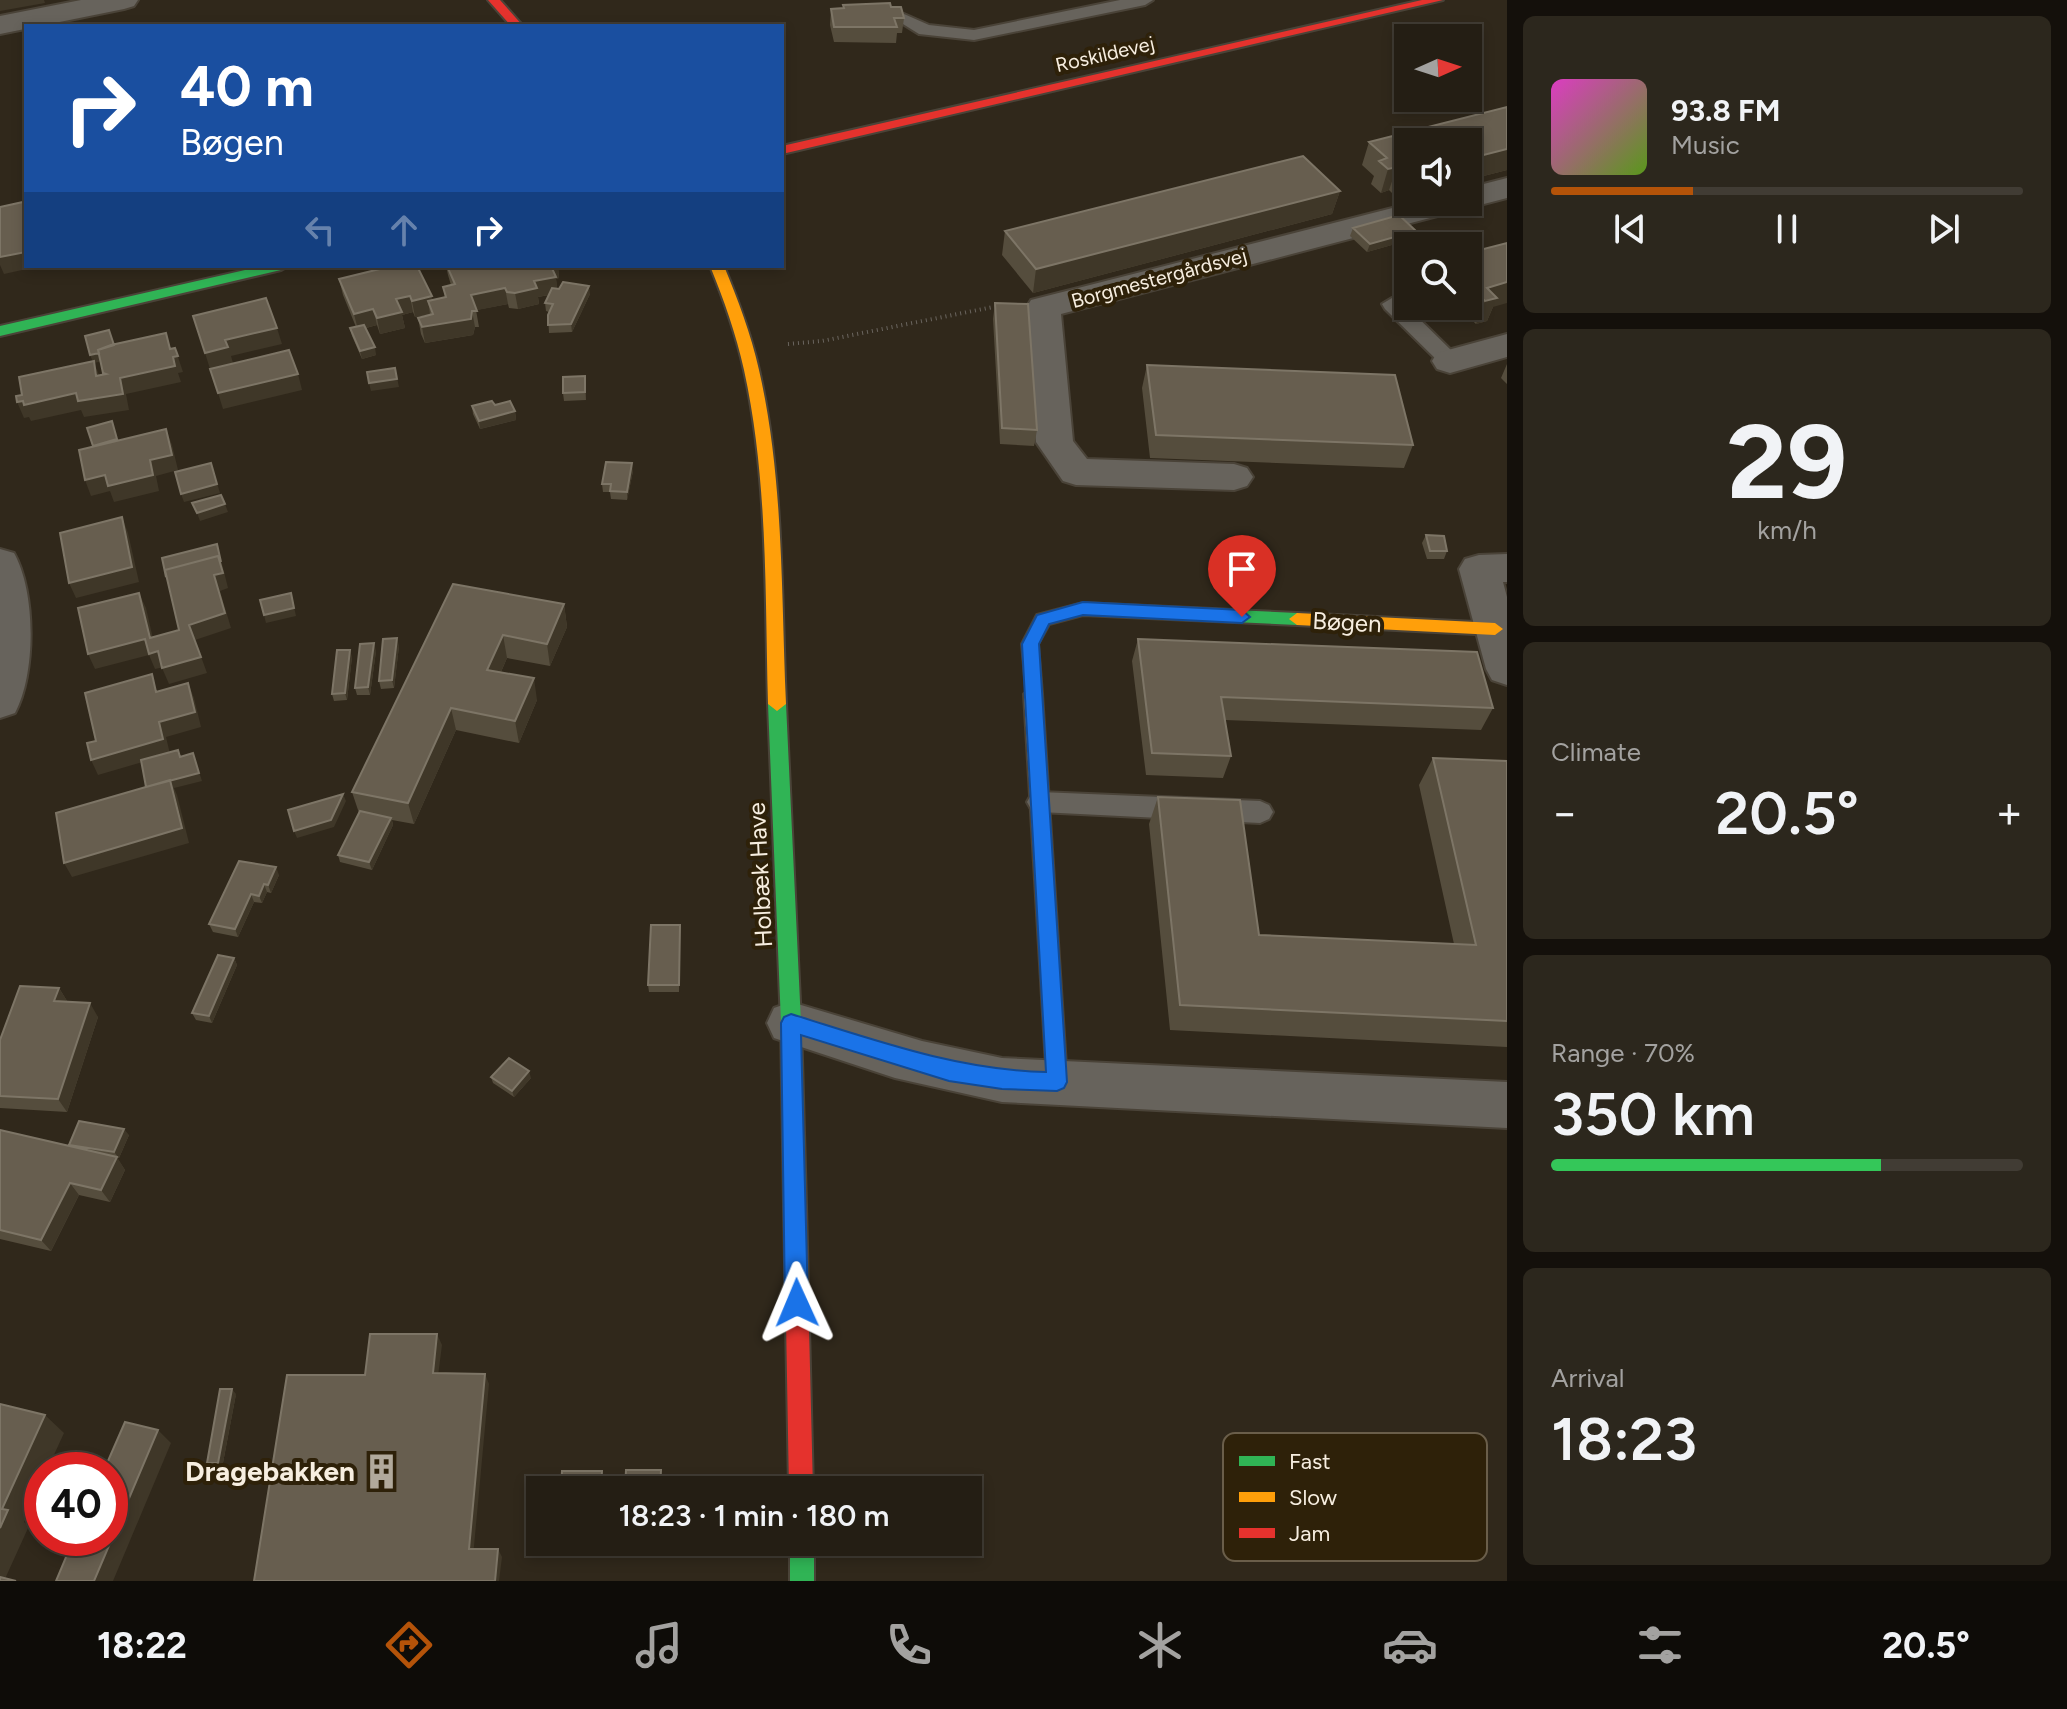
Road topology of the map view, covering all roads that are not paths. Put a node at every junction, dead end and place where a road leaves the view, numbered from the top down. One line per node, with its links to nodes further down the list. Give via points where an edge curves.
1 (124, 0): 7 (street)
2 (494, 0): 6 (street)
3 (1145, 0): 5 (lane, via 974,35 925,30)
4 (1437, 0): 8 (street, Roskildevej)
5 (904, 19)
6 (515, 24)
7 (0, 25)
8 (784, 150)
9 (1507, 188): 10 (street)
10 (1482, 194)
11 (1400, 216): 18 (street, Borgmestergårdsvej, via 1043,308 1055,442 1076,472)
12 (272, 268): 15 (street)
13 (718, 268): 26 (street, Holbæk Have, via 747,349 761,421)
14 (1392, 304): 17 (lane)
15 (0, 331)
16 (1507, 345): 17 (street)
17 (1450, 361)
18 (1234, 477)
19 (0, 563): 23 (street, via 12,631)
20 (1507, 568): 21 (street, via 1479,569)
21 (1495, 629): 22 (street); 24 (street, Bøgen, via 1083,609 1043,619 1030,644)
22 (1507, 669)
23 (0, 702)
24 (1040, 802): 25 (lane); 27 (street, Bøgen)
25 (1260, 812)
26 (791, 1023): 27 (street, via 949,1071); 29 (street, Holbæk Have)
27 (1057, 1082): 28 (street)
28 (1507, 1105)
29 (801, 1476)
30 (802, 1556): 31 (street)
31 (802, 1581)

